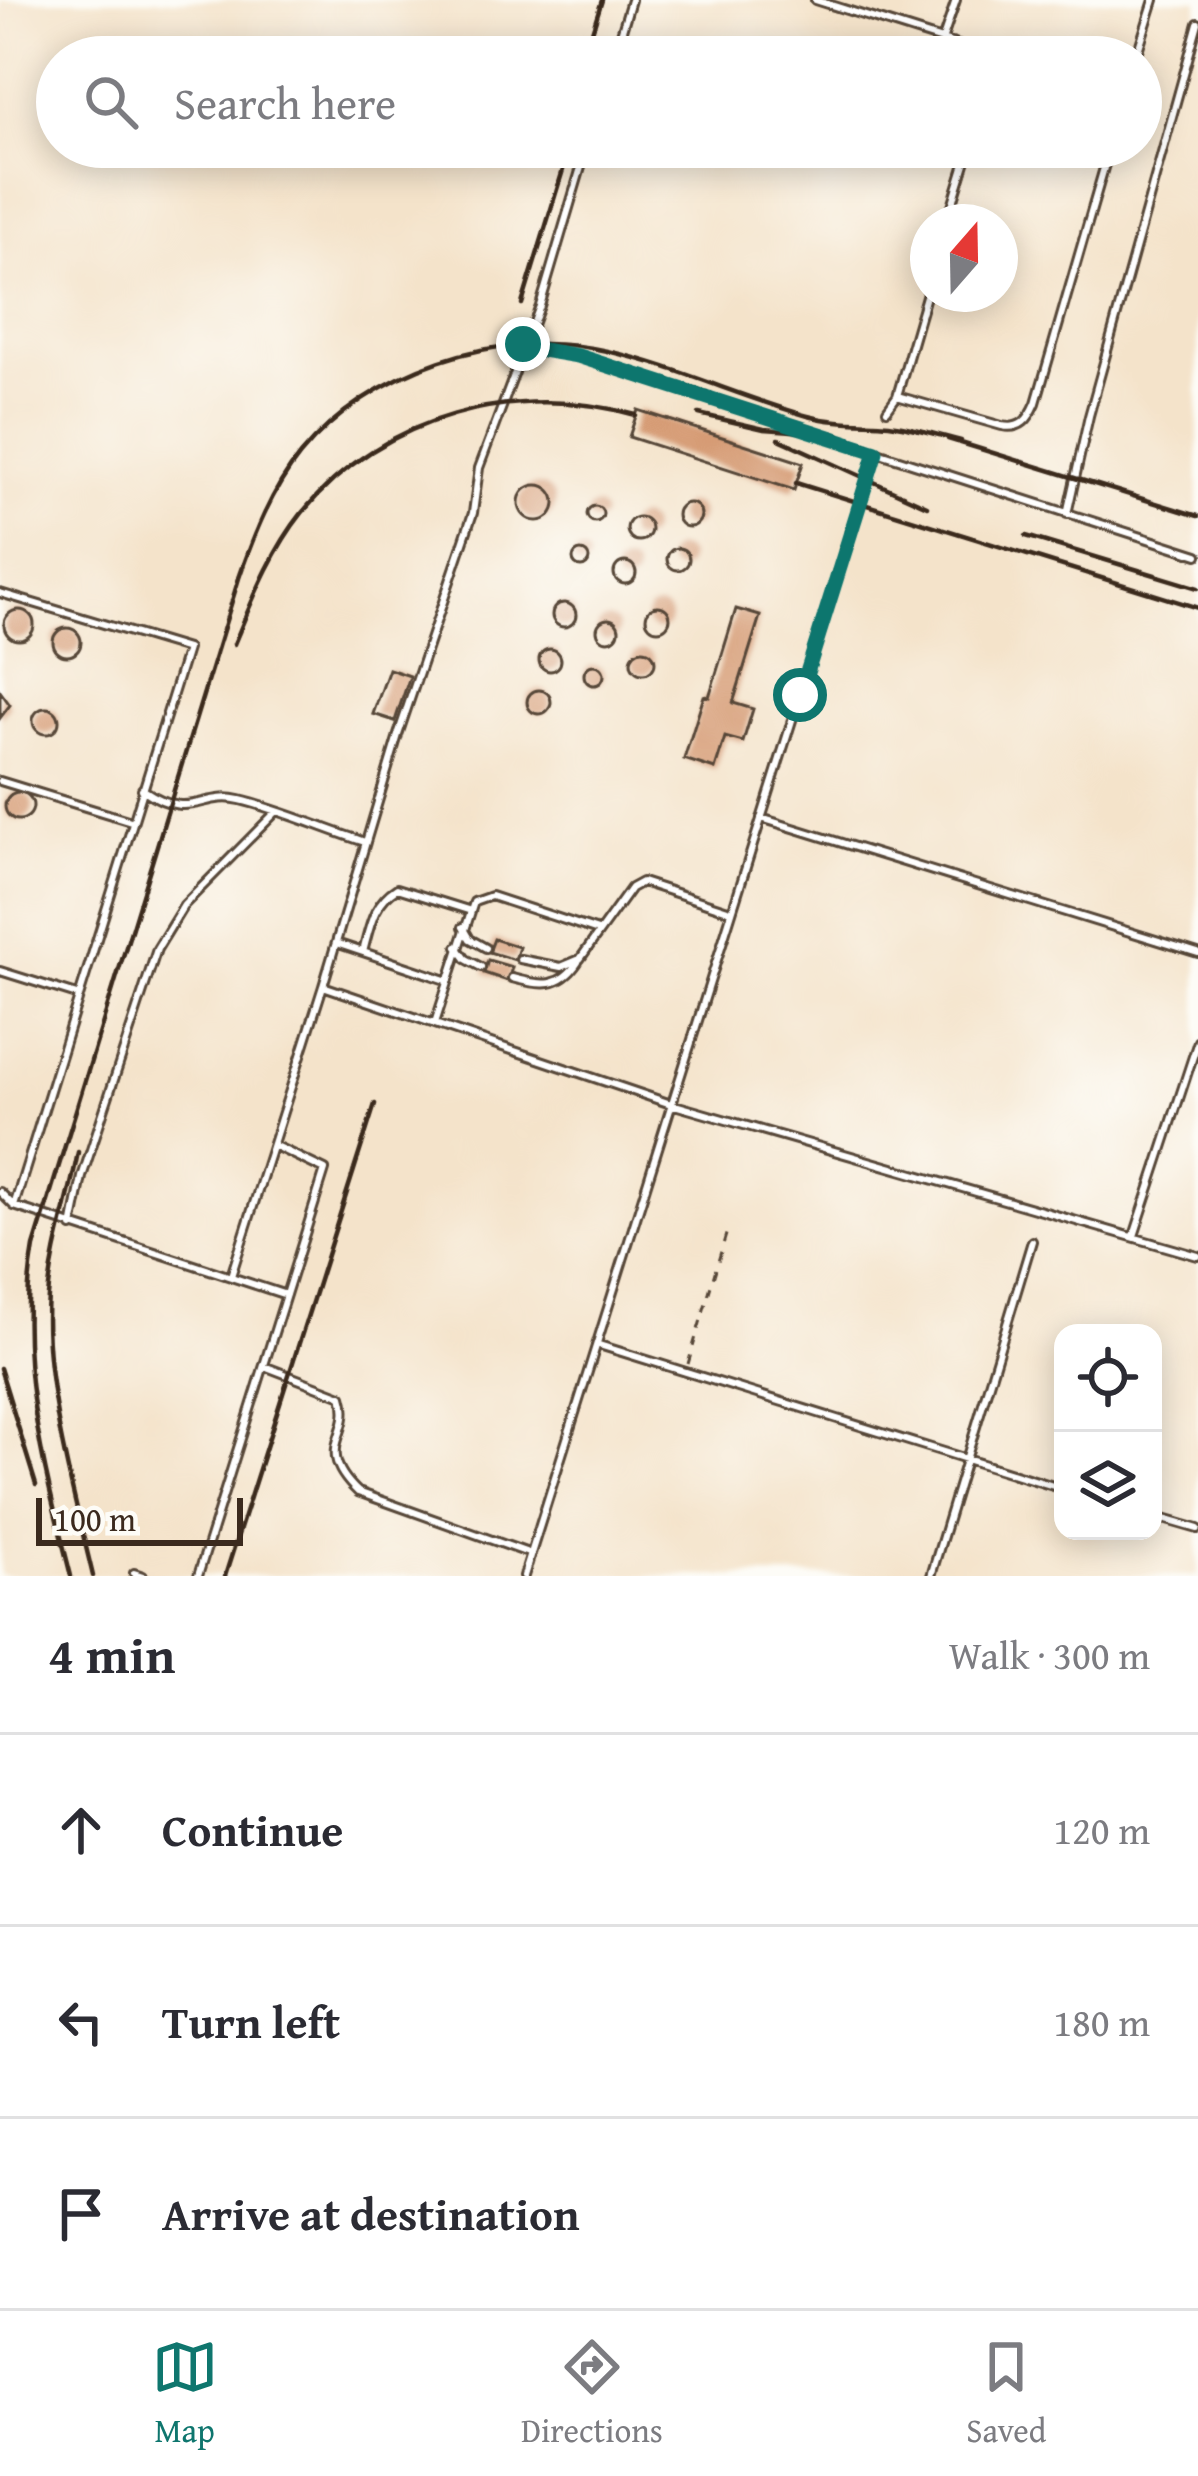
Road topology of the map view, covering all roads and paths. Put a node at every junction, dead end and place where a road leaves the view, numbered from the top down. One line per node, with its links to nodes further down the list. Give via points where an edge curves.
1 (631, 0): 6 (lane)
2 (815, 0): 7 (lane)
3 (956, 0): 8 (lane)
4 (1154, 0): 9 (lane)
5 (1198, 23): 10 (lane)
6 (620, 36)
7 (936, 36)
8 (944, 36)
9 (1143, 36)
10 (1162, 153)
11 (581, 168): 17 (lane)
12 (964, 168): 15 (lane)
13 (1104, 168): 18 (lane, via 1027,420 1011,428)
14 (1158, 168): 21 (lane)
15 (953, 204)
16 (921, 312): 18 (lane)
17 (520, 352): 20 (lane, via 578,356); 29 (lane)
18 (897, 396): 19 (lane)
19 (887, 410)
20 (876, 452): 21 (lane); 27 (lane)
21 (1066, 514): 22 (lane)
22 (1198, 555)
23 (0, 593): 25 (lane, via 187,649)
24 (0, 781): 28 (lane)
25 (142, 789): 26 (lane, via 170,804 238,800); 28 (lane)
26 (275, 813): 29 (lane); 53 (lane, via 165,932)
27 (760, 818): 31 (lane); 38 (lane)
28 (131, 821): 46 (lane)
29 (365, 842): 34 (lane)
30 (468, 910): 32 (lane); 33 (lane, via 490,896); 37 (lane, via 397,888 371,918)
31 (731, 911): 33 (lane, via 642,882); 49 (lane)
32 (463, 927): 35 (lane); 36 (lane)
33 (598, 931): 40 (lane)
34 (336, 943): 37 (lane); 45 (lane)
35 (457, 946): 41 (lane); 44 (lane)
36 (486, 948)
37 (363, 952): 44 (lane)
38 (1198, 953)
39 (520, 959): 40 (lane, via 561,967)
40 (580, 959): 43 (lane, via 556,984)
41 (481, 967)
42 (0, 971): 46 (lane)
43 (512, 978)
44 (446, 980): 47 (lane)
45 (323, 986): 47 (lane); 50 (lane)
46 (77, 995): 52 (lane)
47 (434, 1023): 49 (lane)
48 (1198, 1041): 55 (lane)
49 (670, 1105): 55 (lane); 60 (lane)
50 (273, 1144): 58 (lane); 59 (lane, via 325,1170)
51 (0, 1192): 52 (lane)
52 (14, 1206): 53 (lane)
53 (72, 1227): 58 (lane)
54 (727, 1231): 62 (path)
55 (1134, 1236): 57 (lane)
56 (1031, 1241): 63 (lane)
57 (1198, 1256)
58 (231, 1276): 59 (lane)
59 (286, 1295): 61 (lane)
60 (598, 1345): 62 (lane); 67 (lane)
61 (265, 1366): 67 (lane, via 342,1396 334,1449 358,1492); 70 (lane)
62 (685, 1371): 63 (lane)
63 (964, 1458): 64 (lane); 72 (lane)
64 (1054, 1486)
65 (1162, 1519): 66 (lane)
66 (1198, 1529)
67 (531, 1554): 71 (lane)
68 (134, 1573): 69 (lane)
69 (143, 1576)
70 (198, 1576)
71 (524, 1576)
72 (931, 1576)

